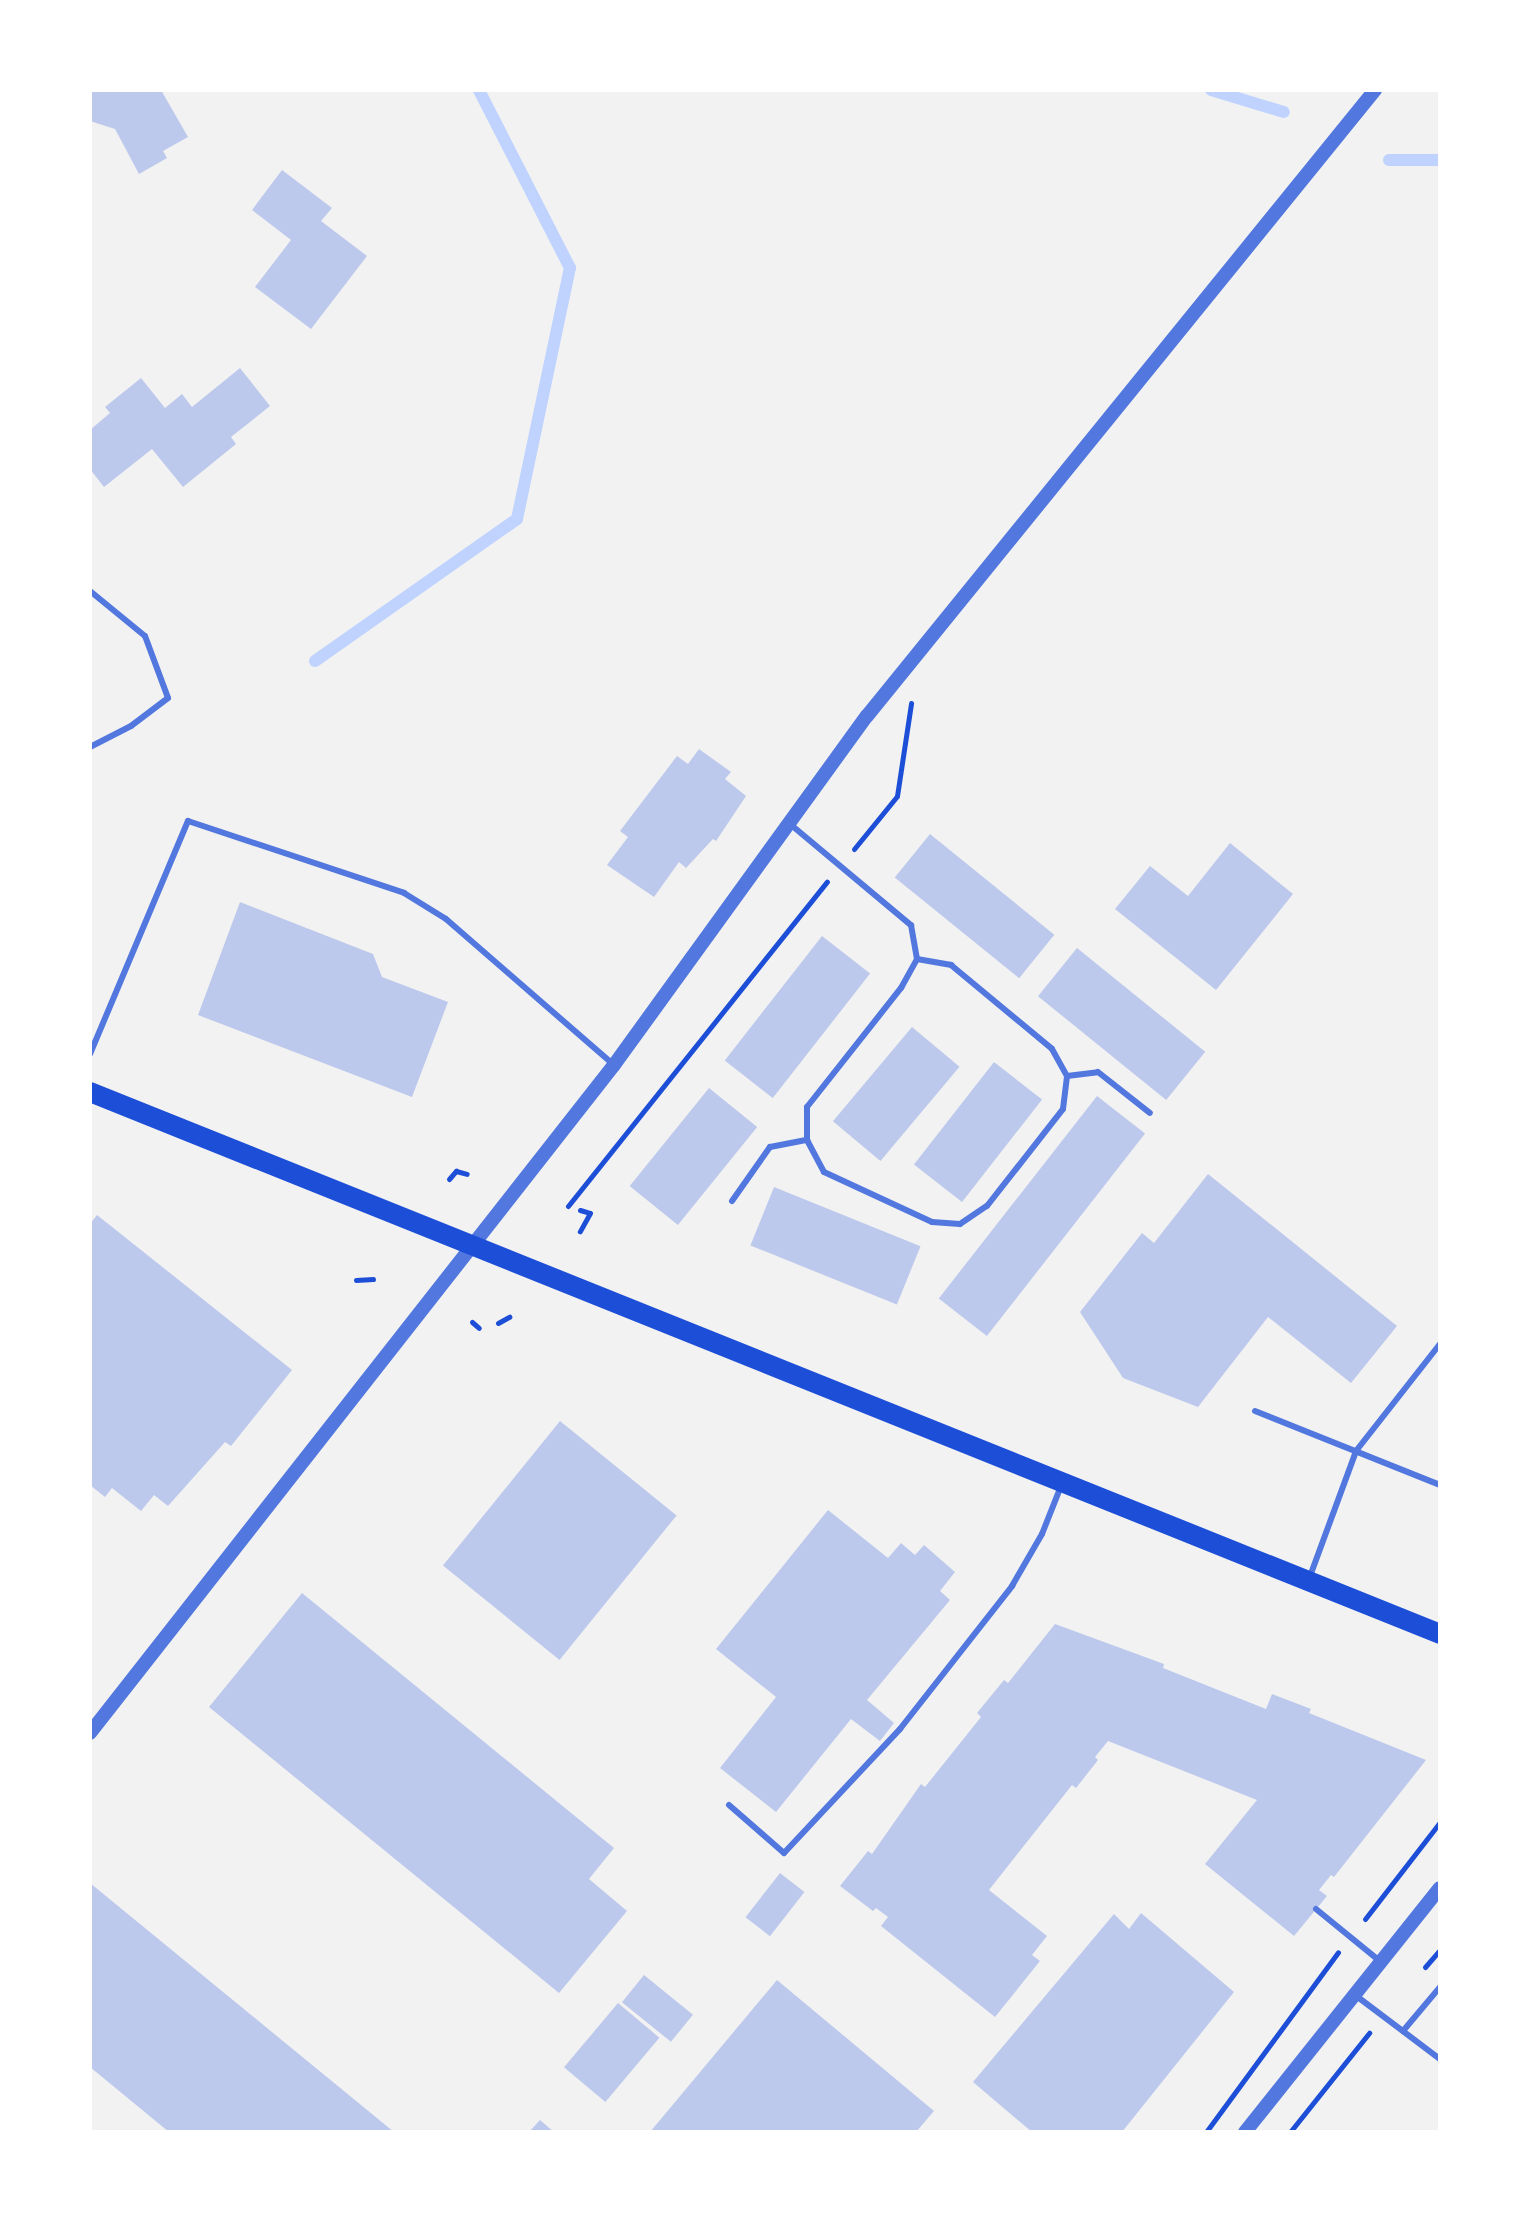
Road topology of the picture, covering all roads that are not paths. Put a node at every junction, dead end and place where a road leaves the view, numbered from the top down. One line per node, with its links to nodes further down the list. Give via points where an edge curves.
1 (1375, 90): 4 (street)
2 (90, 591): 3 (lane, via 145,636 168,698 131,726)
3 (90, 747)
4 (787, 821): 5 (lane, via 911,925); 7 (street)
5 (917, 959): 8 (lane, via 951,965 1052,1049); 11 (lane, via 901,988 807,1107)
6 (90, 1054): 7 (lane, via 188,821 404,893 446,919)
7 (614, 1065): 13 (street)
8 (1067, 1076): 10 (lane, via 1098,1072); 11 (lane, via 1063,1109 987,1206 960,1224 932,1222 824,1172)
9 (90, 1092): 13 (main road)
10 (1150, 1113)
11 (807, 1140): 12 (lane, via 770,1147)
12 (732, 1201)
13 (470, 1244): 17 (main road); 21 (street, via 385,1360)
14 (1440, 1344): 16 (lane)
15 (1255, 1411): 16 (lane)
16 (1356, 1451): 18 (lane); 19 (lane)
17 (1062, 1483): 19 (main road); 22 (lane, via 1042,1534 1012,1586 900,1729 784,1853)
18 (1440, 1485)
19 (1308, 1582): 20 (main road)
20 (1440, 1634)
21 (90, 1733)
22 (729, 1805)
23 (1440, 1888): 25 (street)
24 (1316, 1909): 25 (lane)
25 (1381, 1962): 27 (street)
26 (1440, 1987): 28 (lane)
27 (1355, 1995): 28 (lane); 30 (street)
28 (1403, 2031): 29 (lane)
29 (1440, 2059)
30 (1245, 2132)

